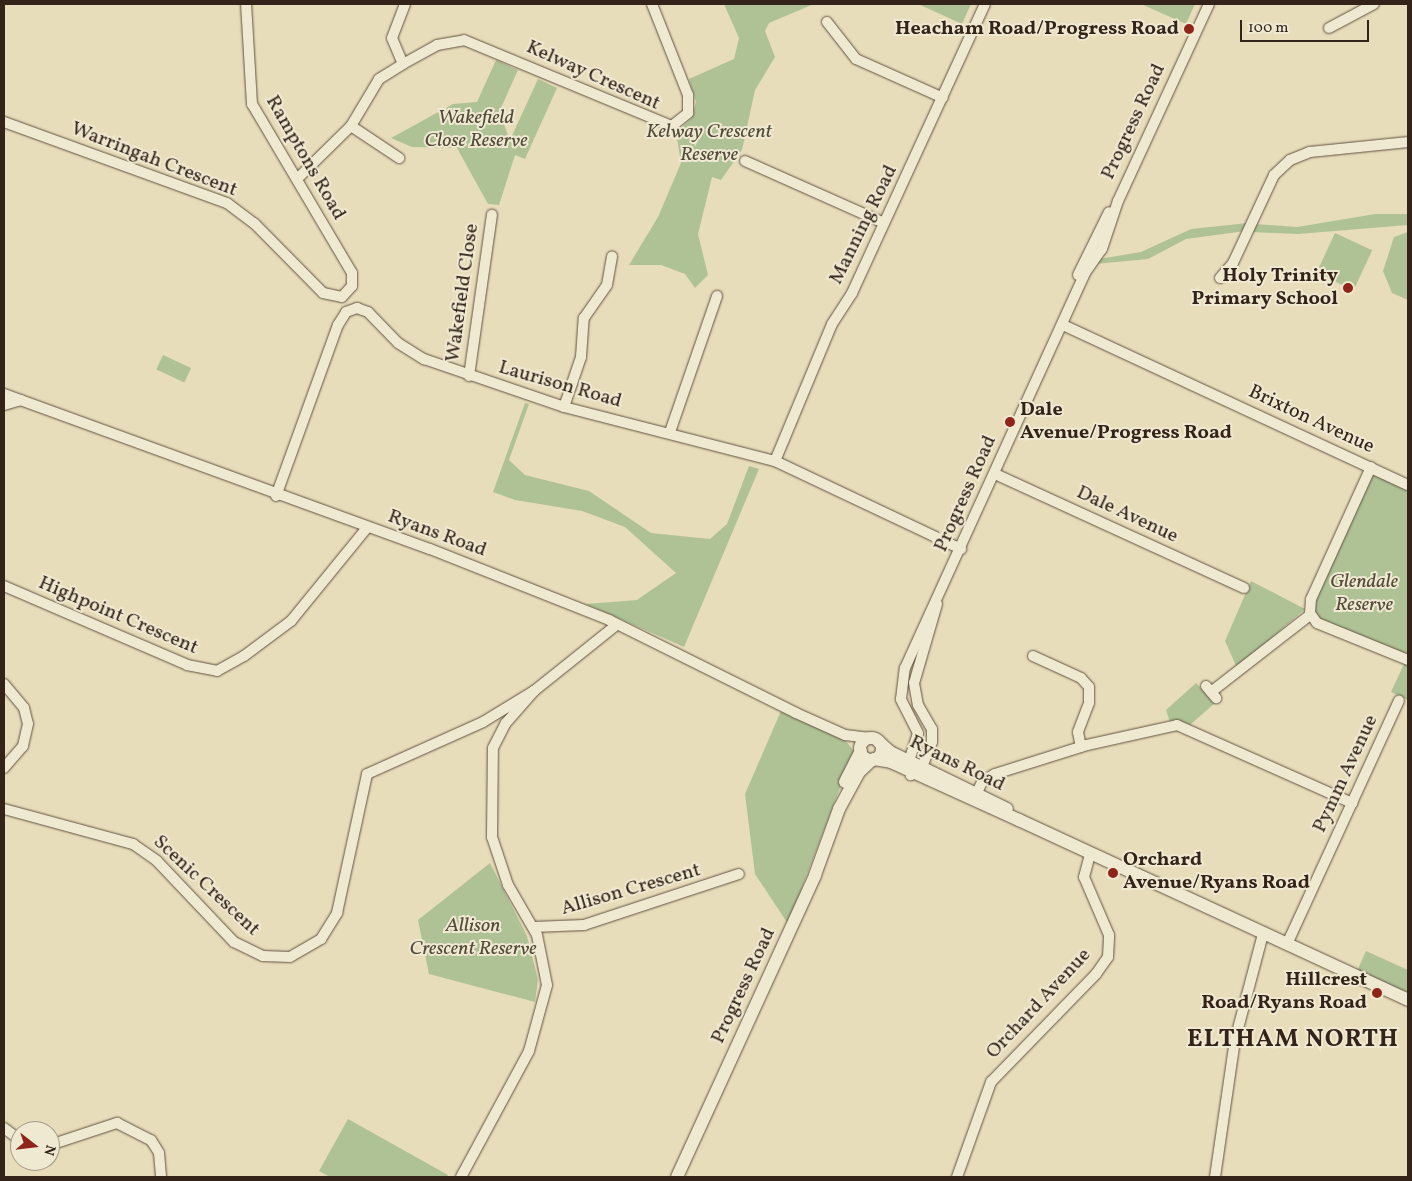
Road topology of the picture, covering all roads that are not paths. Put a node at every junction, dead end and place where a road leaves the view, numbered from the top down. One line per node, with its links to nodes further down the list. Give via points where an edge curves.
1 (246, 4): 16 (street, Ramptons Road, via 252,104)
2 (406, 4): 9 (street, via 392,38)
3 (652, 4): 9 (street, Kelway Crescent, via 688,95 688,113 676,126 662,125 464,40 437,45)
4 (985, 4): 10 (street, Manning Road)
5 (1209, 4): 23 (street, Progress Road, via 1118,201 1102,249 1087,269)
6 (1374, 4): 8 (street)
7 (827, 22): 10 (street, via 856,59)
8 (1329, 28)
9 (402, 64): 12 (street, via 374,84)
10 (943, 98): 18 (street, Manning Road)
11 (4, 122): 21 (street, Warringah Crescent, via 227,203 254,223 323,293 336,298)
12 (351, 126): 14 (street); 16 (street)
13 (1408, 142): 20 (street, via 1310,152 1290,160 1274,175 1233,263)
14 (399, 158)
15 (744, 161): 18 (street)
16 (297, 179): 21 (street, Ramptons Road, via 352,273)
17 (492, 215): 24 (street, Wakefield Close)
18 (884, 224): 30 (street, Manning Road, via 832,324)
19 (612, 256): 28 (street, via 607,285 584,318 581,357)
20 (1220, 278)
21 (348, 292)
22 (717, 296): 29 (street)
23 (1064, 322): 31 (street, Brixton Avenue); 32 (street, Progress Road)
24 (469, 376): 28 (street, Laurison Road); 34 (street, Laurison Road, via 410,353 363,309 346,312)
25 (4, 394): 26 (street, Ryans Road)
26 (21, 400): 27 (street); 34 (street, Ryans Road)
27 (4, 405)
28 (564, 406): 29 (street, Laurison Road)
29 (670, 432): 30 (street, Laurison Road)
30 (775, 461): 38 (street, Laurison Road)
31 (1371, 467): 33 (street, Brixton Avenue); 42 (street, via 1311,599)
32 (995, 474): 38 (street, Progress Road); 40 (street, Dale Avenue)
33 (1408, 484)
34 (276, 496): 35 (street, Ryans Road)
35 (353, 524): 36 (street, Ryans Road); 37 (street)
36 (366, 529): 37 (street, Highpoint Crescent); 43 (street, Ryans Road, via 430,549 609,620)
37 (351, 548): 39 (street, Highpoint Crescent, via 291,620 244,656 217,670 187,665)
38 (961, 549): 41 (street, Progress Road)
39 (4, 586)
40 (1244, 588)
41 (937, 604): 55 (street, Progress Road, via 900,685 905,712 918,733); 56 (street, Progress Road, via 914,683 916,699 933,736)
42 (1310, 616): 45 (street, via 1376,650); 48 (street)
43 (616, 626): 47 (street); 50 (street, Ryans Road)
44 (1033, 656): 52 (street, via 1081,678 1089,687 1089,703 1078,732)
45 (1408, 660)
46 (4, 684): 57 (street, via 24,708 28,724 23,746)
47 (534, 691): 61 (street, Scenic Crescent, via 483,722 367,774 338,913 322,939 290,957 263,956 234,942 157,861 133,844); 65 (street, via 496,740 489,791 490,826 498,860)
48 (1211, 692)
49 (1399, 700): 60 (street, Pymm Avenue)
50 (845, 735): 51 (street, Ryans Road); 53 (street, Ryans Road)
51 (875, 740): 53 (street, Progress Road); 54 (street, via 882,752); 55 (street, Ryans Road)
52 (1082, 747): 59 (street, via 995,774); 60 (street, via 1177,725)
53 (861, 750): 54 (street); 62 (street, Progress Road, via 847,779)
54 (873, 760): 58 (street, Ryans Road, via 891,762); 62 (street, Progress Road, via 859,772)
55 (909, 761): 56 (street, Ryans Road); 58 (street, Progress Road)
56 (922, 767): 58 (street); 59 (street, Ryans Road)
57 (4, 768)
58 (911, 775): 59 (street, Ryans Road)
59 (974, 798): 63 (street, Ryans Road)
60 (1352, 803): 67 (street, Pymm Avenue)
61 (4, 809)
62 (839, 809): 72 (street, Progress Road, via 815,875)
63 (1090, 854): 66 (street, Ryans Road); 73 (street, Orchard Avenue, via 1084,877 1109,935 1108,957 1096,974 991,1082)
64 (740, 874): 65 (street, Allison Crescent, via 584,925)
65 (534, 927): 71 (street, via 547,978 542,1010 524,1062)
66 (1263, 934): 67 (street, Ryans Road); 74 (street, via 1234,1040)
67 (1287, 944): 68 (street, Ryans Road)
68 (1408, 1000)
69 (60, 1142): 70 (street, via 117,1123 151,1140 159,1153)
70 (161, 1177)
71 (461, 1177)
72 (677, 1177)
73 (957, 1177)
74 (1215, 1177)

